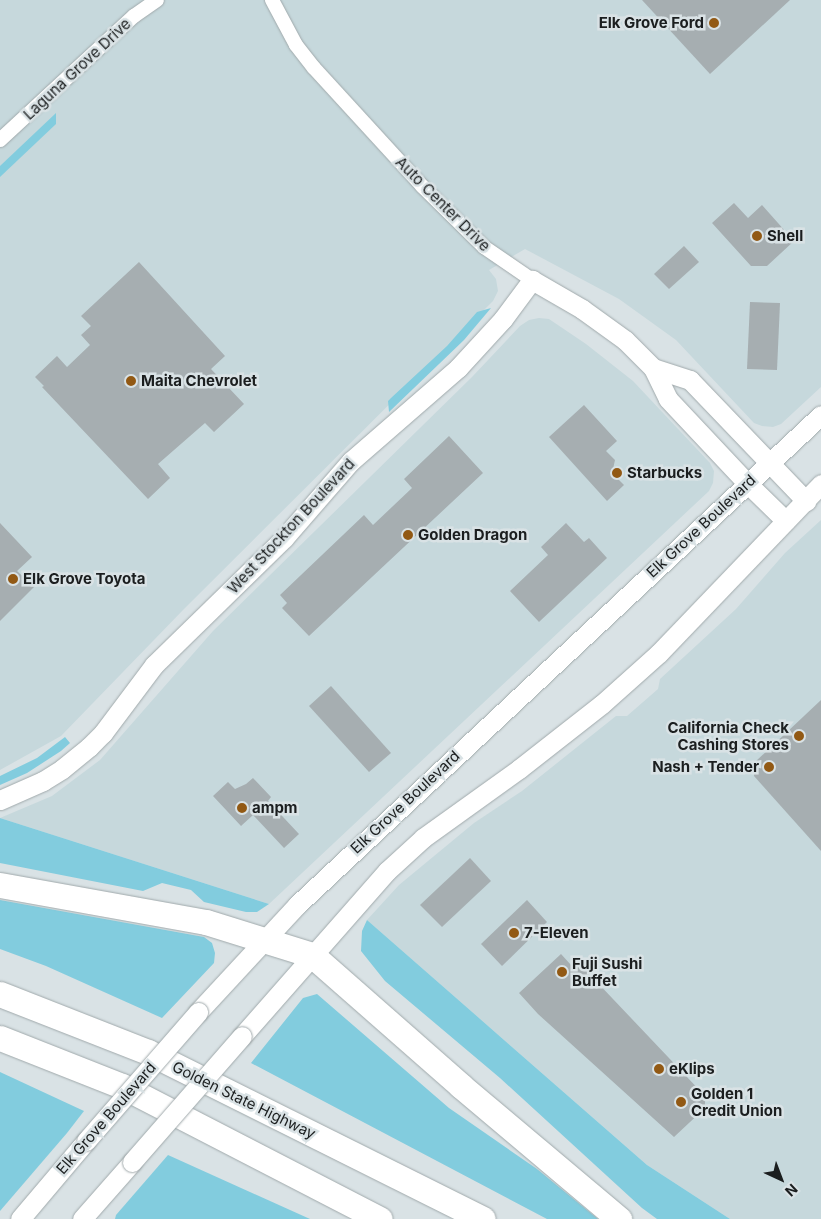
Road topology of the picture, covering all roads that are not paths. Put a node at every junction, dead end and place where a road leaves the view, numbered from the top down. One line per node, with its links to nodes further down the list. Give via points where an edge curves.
1 (157, 0): 3 (street, Laguna Grove Drive, via 134,16)
2 (272, 0): 4 (street, Auto Center Drive, via 296,45 314,68 422,186 484,247)
3 (0, 140)
4 (532, 280): 5 (main road, Auto Center Drive, via 607,326); 12 (main road, West Stockton Boulevard, via 502,320 464,361 351,461 284,538 154,665 89,747 43,781)
5 (653, 368): 7 (main road, Auto Center Drive, via 690,380); 8 (main road, Auto Center Drive, via 668,399)
6 (821, 415): 7 (main road, Elk Grove Boulevard)
7 (770, 462): 8 (main road, Elk Grove Boulevard); 10 (main road, Auto Center Drive)
8 (747, 483): 11 (main road, Auto Center Drive); 14 (main road, Elk Grove Boulevard)
9 (821, 484): 10 (main road)
10 (806, 500): 11 (main road)
11 (786, 520): 15 (main road, via 659,653 602,704 423,838 387,871)
12 (0, 800)
13 (0, 885): 14 (highway, via 206,922)
14 (264, 939): 15 (highway); 18 (main road, Elk Grove Boulevard, bridge)
15 (312, 956): 19 (main road, bridge); 22 (highway)
16 (0, 994): 21 (highway, Golden State Highway, via 148,1052)
17 (0, 1038): 20 (highway, via 122,1086)
18 (20, 1219)
19 (82, 1219)
20 (380, 1219)
21 (483, 1219)
22 (619, 1219)

